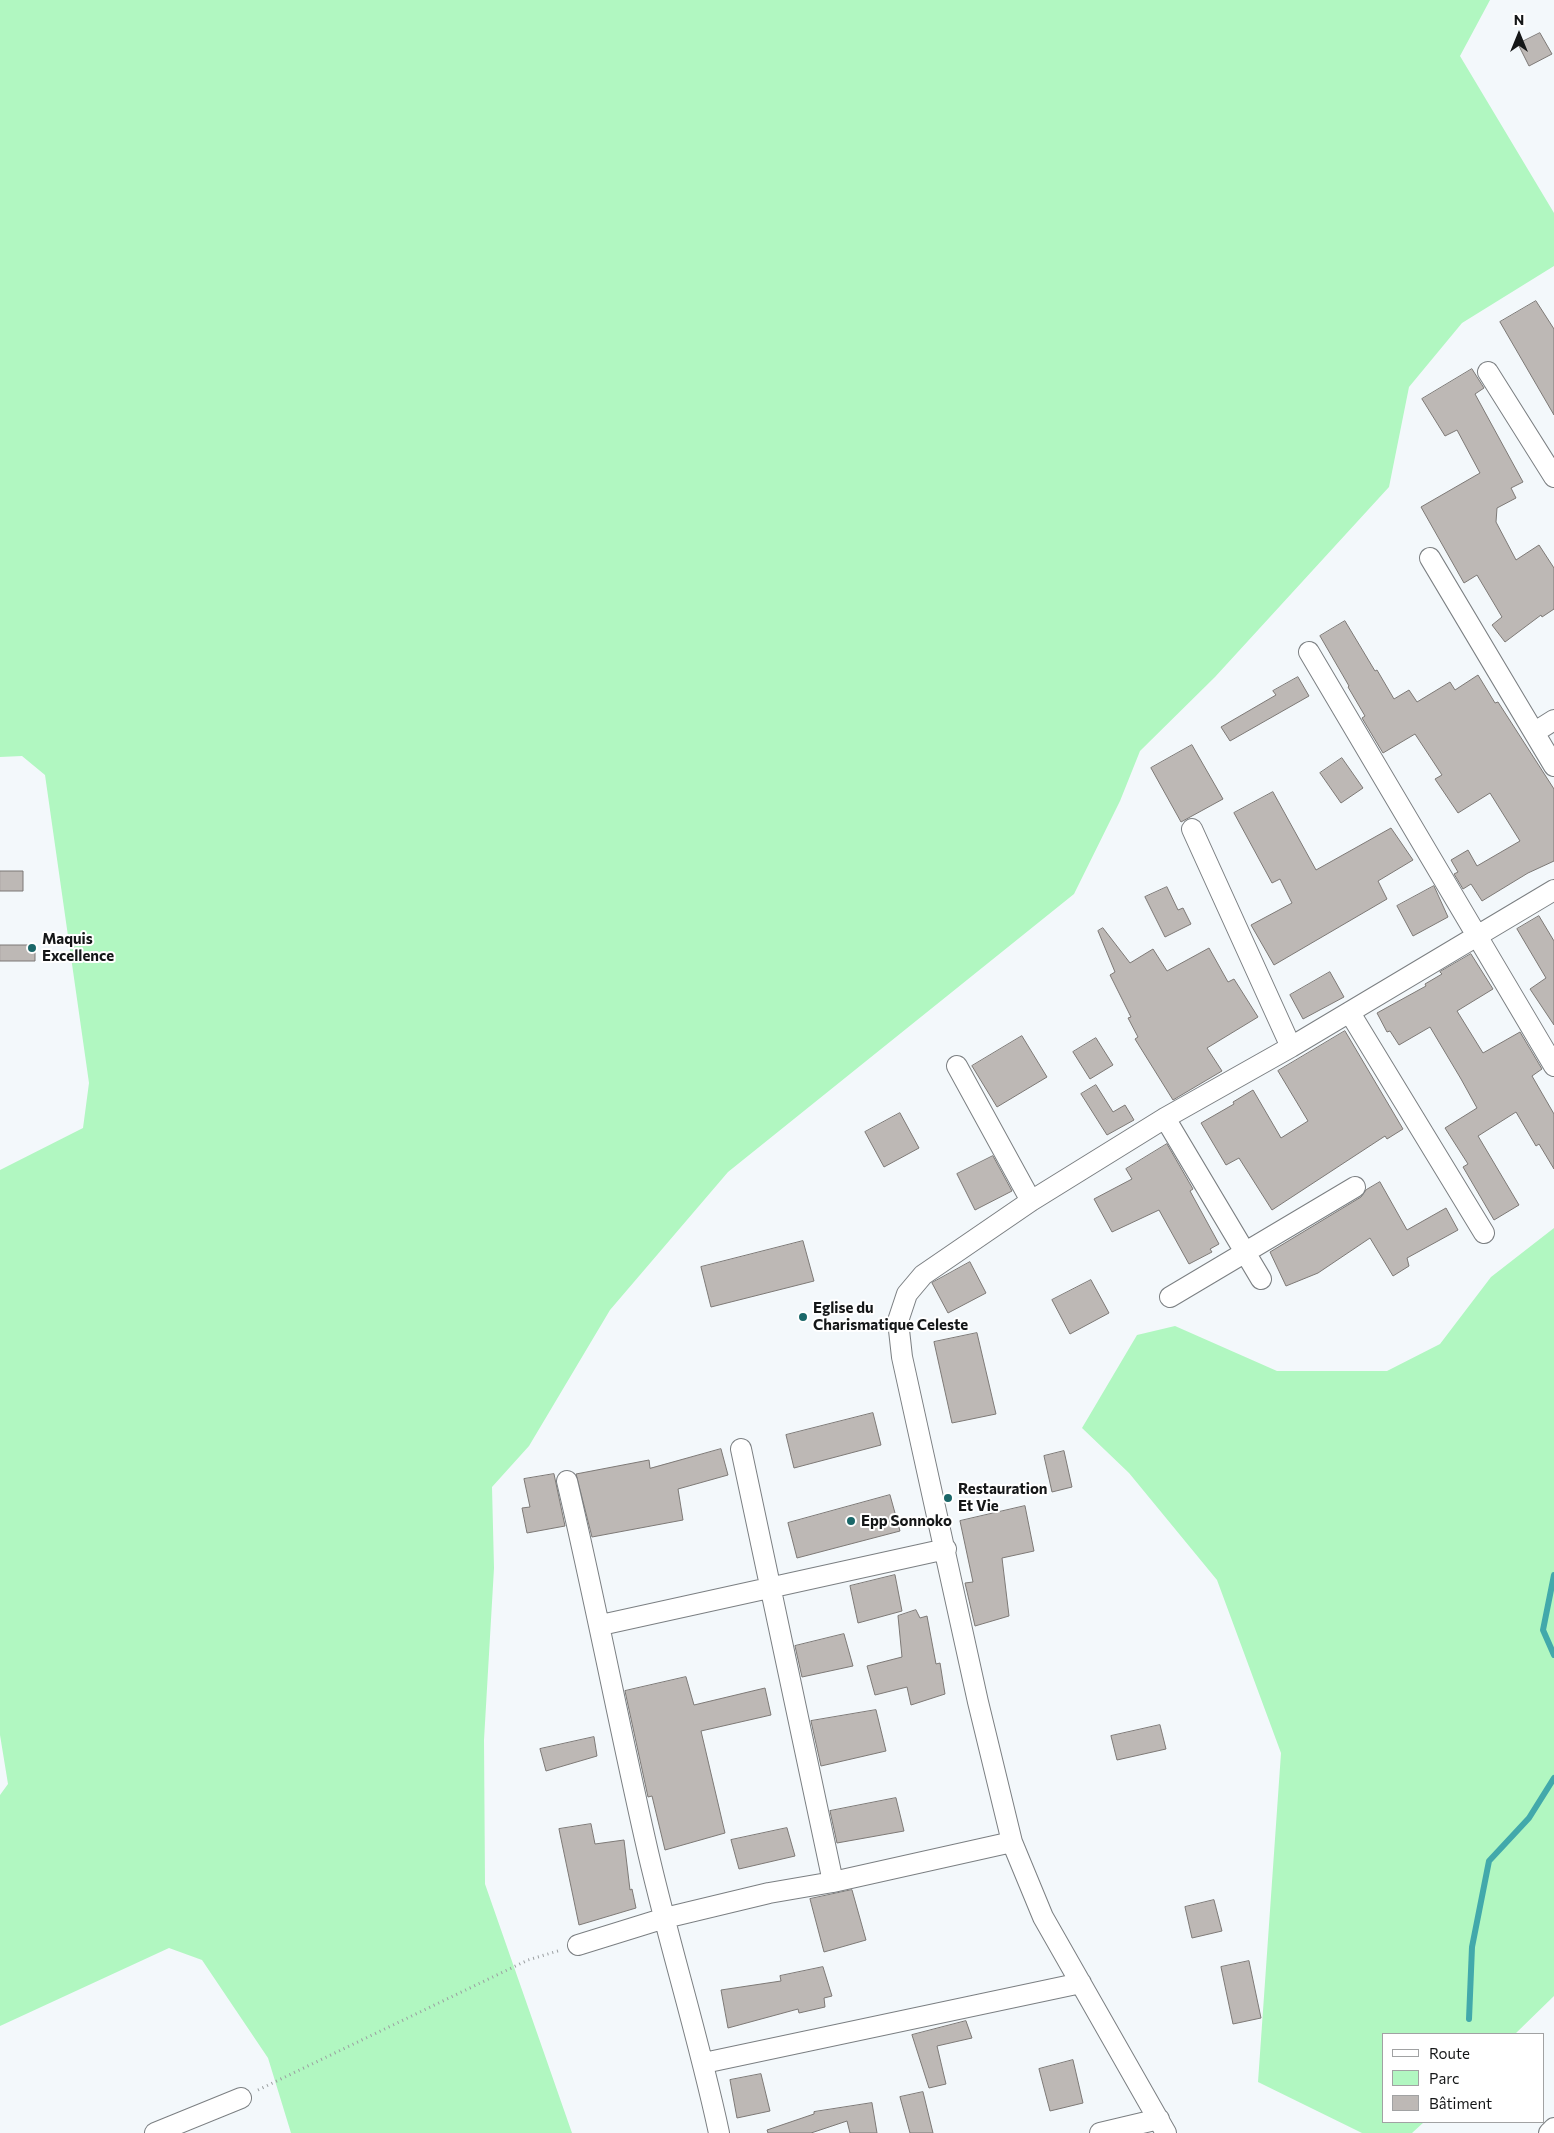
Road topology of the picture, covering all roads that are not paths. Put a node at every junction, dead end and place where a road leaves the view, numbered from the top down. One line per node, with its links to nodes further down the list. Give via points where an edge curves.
1 (1488, 372): 2 (street)
2 (1554, 477)
3 (1430, 558): 6 (street)
4 (1310, 652): 10 (street)
5 (1554, 720): 6 (street)
6 (1535, 732): 7 (street)
7 (1554, 766)
8 (1192, 829): 12 (street)
9 (1554, 890): 10 (street)
10 (1478, 934): 11 (street); 14 (street)
11 (1350, 1013): 12 (street); 18 (street)
12 (1291, 1047): 15 (street)
13 (957, 1066): 17 (street)
14 (1554, 1066)
15 (1166, 1118): 17 (street); 19 (street)
16 (1355, 1187): 19 (street)
17 (1031, 1201): 24 (street, via 923,1274 907,1294 898,1321 902,1357)
18 (1484, 1233)
19 (1246, 1252): 20 (street); 21 (street)
20 (1261, 1279)
21 (1170, 1297)
22 (741, 1449): 25 (street)
23 (567, 1481): 26 (street)
24 (946, 1549): 25 (street); 27 (street)
25 (771, 1587): 26 (street); 28 (street)
26 (601, 1625): 29 (street, via 645,1840)
27 (1012, 1842): 28 (street); 31 (street, via 1043,1917)
28 (833, 1882): 29 (street, via 769,1893)
29 (665, 1918): 30 (street); 32 (street)
30 (578, 1945)
31 (1081, 1983): 32 (street); 34 (street)
32 (704, 2064): 37 (street)
33 (241, 2098): 36 (street)
34 (1163, 2126): 38 (street)
35 (1554, 2128): 39 (street)
36 (155, 2133)
37 (719, 2133)
38 (1100, 2133)
39 (1548, 2133)

